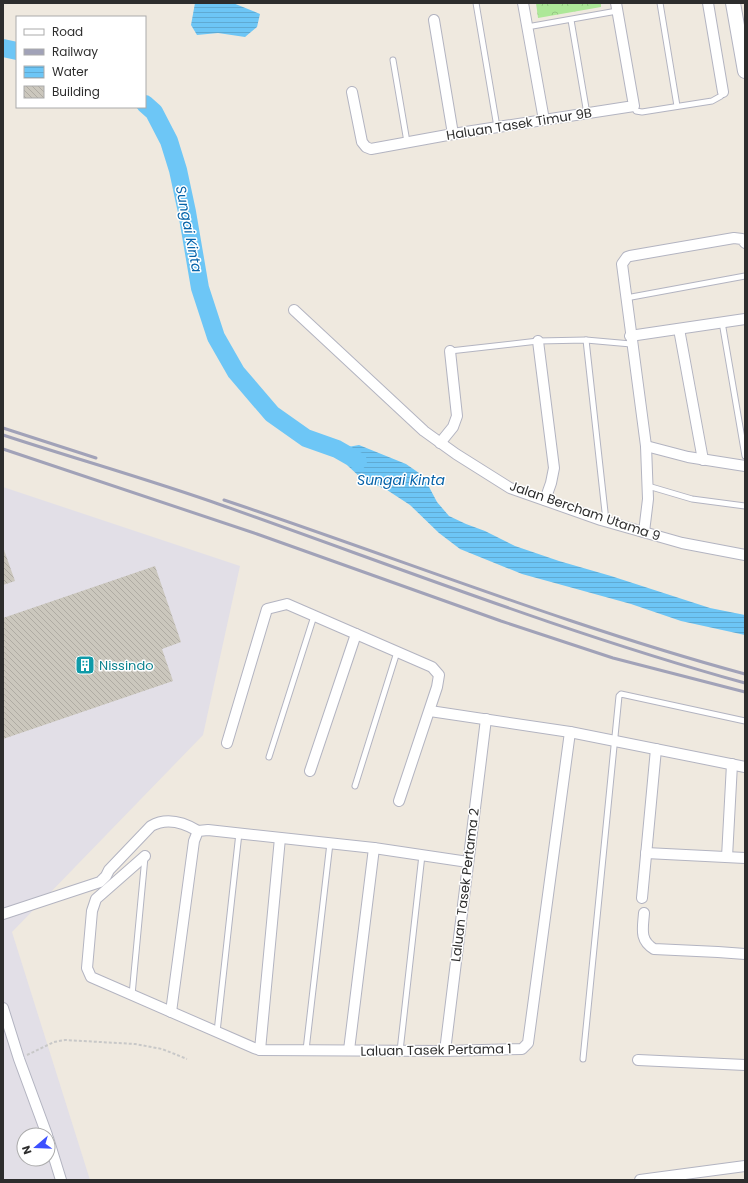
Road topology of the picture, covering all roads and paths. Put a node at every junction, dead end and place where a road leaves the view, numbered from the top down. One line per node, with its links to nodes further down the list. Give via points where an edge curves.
1 (476, 3): 18 (lane)
2 (523, 3): 9 (street)
3 (660, 3): 15 (lane)
4 (708, 3): 13 (street)
5 (733, 3): 11 (street)
6 (616, 7): 8 (lane); 14 (street)
7 (434, 20): 19 (street)
8 (570, 20): 9 (lane); 16 (lane)
9 (528, 27): 17 (street)
10 (393, 60): 20 (lane)
11 (745, 71)
12 (352, 92): 20 (street, Haluan Tasek Timur 9B, via 362,142 366,148 374,149)
13 (723, 92): 15 (lane, Haluan Tasek Timur 9B, via 712,101)
14 (634, 106): 15 (lane, Haluan Tasek Timur 9B, via 636,111 642,112); 16 (street, Haluan Tasek Timur 9B)
15 (677, 106)
16 (587, 114): 17 (street, Haluan Tasek Timur 9B)
17 (544, 120): 18 (street, Haluan Tasek Timur 9B)
18 (497, 127): 19 (street, Haluan Tasek Timur 9B)
19 (453, 134): 20 (street, Haluan Tasek Timur 9B)
20 (407, 142)
21 (743, 241): 23 (street, via 734,238 630,256 624,260 622,269)
22 (745, 276): 23 (lane)
23 (625, 299): 29 (street)
24 (294, 310): 32 (street, Jalan Bercham Utama 9)
25 (745, 319): 26 (street)
26 (722, 322): 27 (street); 34 (lane)
27 (679, 328): 29 (street); 35 (street)
28 (586, 340): 29 (lane); 30 (lane); 40 (lane)
29 (631, 340): 33 (street)
30 (538, 341): 31 (lane); 38 (street, via 554,468)
31 (450, 351): 32 (street, via 457,416 453,427)
32 (440, 443): 38 (street, Jalan Bercham Utama 9, via 510,488)
33 (646, 446): 35 (street); 37 (street)
34 (745, 456)
35 (703, 460): 36 (street)
36 (745, 466)
37 (648, 486): 39 (lane, via 692,499); 41 (street)
38 (545, 500): 40 (street, Jalan Bercham Utama 9)
39 (745, 506)
40 (606, 521): 41 (street, Jalan Bercham Utama 9)
41 (644, 532): 42 (street, Jalan Bercham Utama 9, via 694,546)
42 (745, 555)
43 (314, 616): 44 (street); 51 (street, via 287,604 267,609); 53 (lane)
44 (356, 634): 45 (street); 56 (street)
45 (397, 652): 46 (street, via 432,667 439,676); 57 (lane)
46 (430, 711): 47 (street); 58 (street)
47 (486, 719): 49 (street); 69 (street, Laluan Tasek Pertama 2)
48 (745, 721): 50 (lane, via 621,694)
49 (570, 732): 50 (street); 82 (street, Laluan Tasek Pertama 1, via 528,1043 522,1049)
50 (614, 741): 52 (street); 85 (lane)
51 (227, 743)
52 (656, 749): 54 (street); 64 (street)
53 (269, 757)
54 (732, 764): 55 (street); 67 (street)
55 (745, 767)
56 (310, 771)
57 (355, 786)
58 (399, 801)
59 (198, 831): 60 (street); 72 (street, via 177,821 156,823 100,882); 76 (street, via 194,841)
60 (239, 833): 61 (street); 77 (lane)
61 (280, 838): 62 (street); 78 (street)
62 (330, 843): 63 (street); 79 (lane)
63 (374, 848): 65 (street); 80 (street)
64 (646, 853): 67 (street); 70 (street)
65 (422, 855): 69 (street); 81 (lane)
66 (145, 856): 74 (lane); 74 (street, Laluan Tasek Pertama 1, via 96,899 92,911 87,968 91,977)
67 (727, 857): 68 (street)
68 (745, 858)
69 (468, 862): 82 (street, Laluan Tasek Pertama 2)
70 (642, 898)
71 (644, 913): 73 (street, via 643,937 646,944 654,949)
72 (3, 914)
73 (745, 954)
74 (132, 995): 76 (street, Laluan Tasek Pertama 1)
75 (3, 1008): 83 (street)
76 (171, 1012): 77 (street, Laluan Tasek Pertama 1)
77 (217, 1032): 78 (street, Laluan Tasek Pertama 1)
78 (260, 1050): 79 (street, Laluan Tasek Pertama 1)
79 (306, 1050): 80 (street, Laluan Tasek Pertama 1)
80 (349, 1050): 81 (street, Laluan Tasek Pertama 1)
81 (400, 1051): 82 (street, Laluan Tasek Pertama 1)
82 (445, 1051)
83 (19, 1059): 84 (path, via 54,1042 65,1040 135,1044 162,1049); 88 (street)
84 (187, 1059)
85 (583, 1060)
86 (638, 1060): 87 (street)
87 (745, 1065)
88 (44, 1127)
89 (56, 1166): 91 (street)
90 (745, 1166): 92 (street)
91 (60, 1180)
92 (640, 1180)

